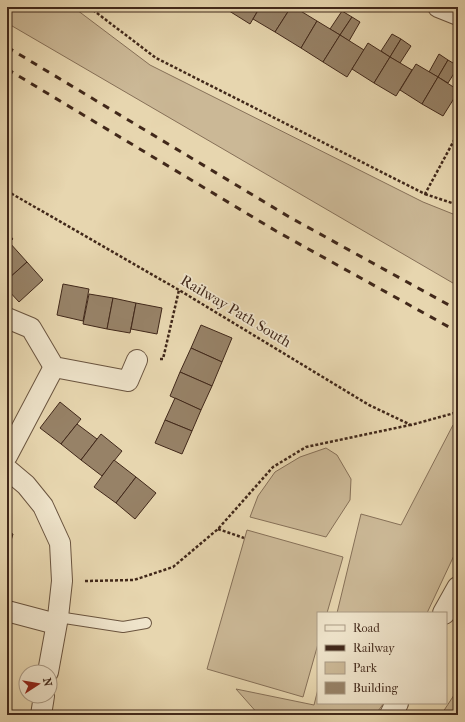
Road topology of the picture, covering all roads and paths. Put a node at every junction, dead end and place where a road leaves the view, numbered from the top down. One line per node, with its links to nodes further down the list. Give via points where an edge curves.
1 (89, 7): 6 (path, via 156,58)
2 (438, 7): 3 (street)
3 (458, 15)
4 (458, 133): 6 (path)
5 (7, 191): 8 (path, Railway Path South)
6 (425, 194): 7 (path)
7 (458, 205)
8 (179, 290): 10 (path, via 163,358); 13 (path, Railway Path South, via 369,405)
9 (7, 318): 11 (street, via 31,328)
10 (137, 360): 11 (street, via 128,381)
11 (54, 367): 14 (street)
12 (458, 412): 13 (path)
13 (411, 425): 16 (path, via 306,448 273,467)
14 (7, 456)
15 (7, 469): 18 (street, via 26,485 43,506 60,543)
16 (218, 529): 17 (path); 18 (path, via 173,567 134,580)
17 (244, 538)
18 (62, 581): 22 (street)
19 (458, 588): 21 (street)
20 (7, 611): 22 (street)
21 (445, 612)
22 (57, 620): 23 (lane, via 123,627); 24 (street)
23 (146, 623)
24 (49, 664)
25 (43, 704): 27 (street)
26 (396, 704): 28 (street)
27 (41, 715)
28 (391, 715)

